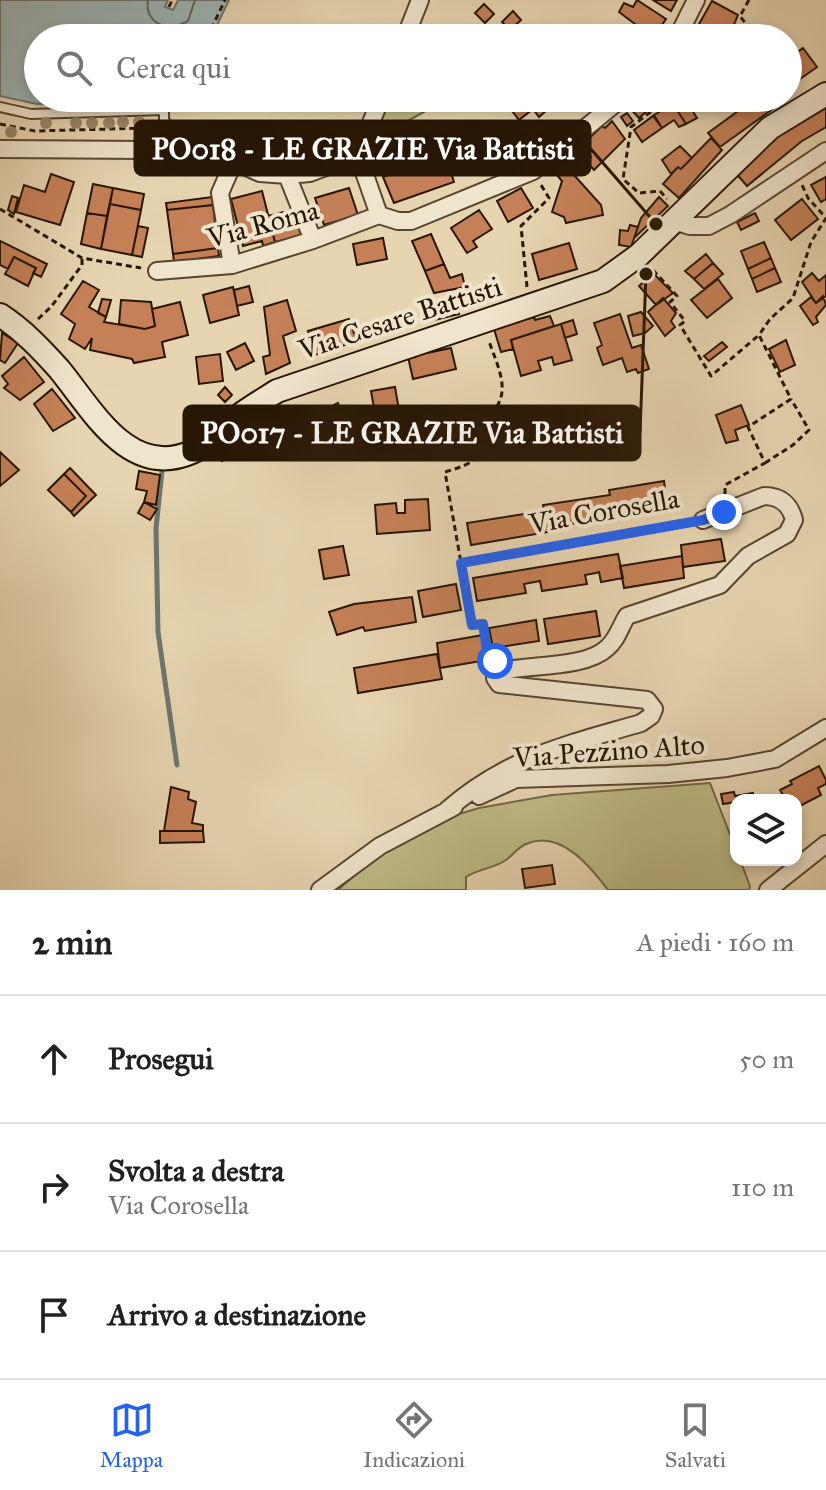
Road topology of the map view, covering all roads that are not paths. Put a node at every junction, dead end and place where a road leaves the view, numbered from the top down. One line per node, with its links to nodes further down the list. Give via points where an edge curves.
1 (420, 0): 3 (street)
2 (696, 0): 4 (street)
3 (411, 24)
4 (685, 24)
5 (826, 94): 7 (main road, Via Cesare Battisti)
6 (0, 107): 8 (lane, via 31,114)
7 (802, 109)
8 (98, 112)
9 (164, 112): 13 (lane, via 164,120)
10 (375, 112): 16 (street)
11 (605, 112): 19 (street, Via Roma, via 533,171 411,221)
12 (796, 112): 20 (main road, Via Cesare Battisti, via 770,128)
13 (184, 144): 14 (street, via 147,150); 17 (street)
14 (0, 149)
15 (826, 151): 20 (street, via 709,226 690,226)
16 (358, 155): 18 (street, via 310,173); 19 (street)
17 (234, 161): 18 (street, via 260,173); 22 (street, via 220,193)
18 (287, 175): 21 (street)
19 (383, 217): 21 (street, Via Roma)
20 (676, 218): 24 (main road, Via Cesare Battisti, via 603,281 277,391 197,450 178,458 144,455 114,436 40,348)
21 (313, 240): 22 (street, Via Roma)
22 (232, 265): 23 (street, Via Roma)
23 (157, 271)
24 (0, 315)
25 (703, 520): 27 (street, Via Corosella, via 764,496 774,496 790,508 794,520 787,534 748,556 720,585 627,616 601,653 496,672 499,684 647,700 654,709 645,721 513,764)
26 (826, 728): 27 (street, Via Pezzino Alto, via 775,759 668,774 516,779)
27 (447, 810): 29 (street, Via Pezzino Alto, via 380,846)
28 (826, 844): 30 (street)
29 (320, 890)
30 (768, 890)

